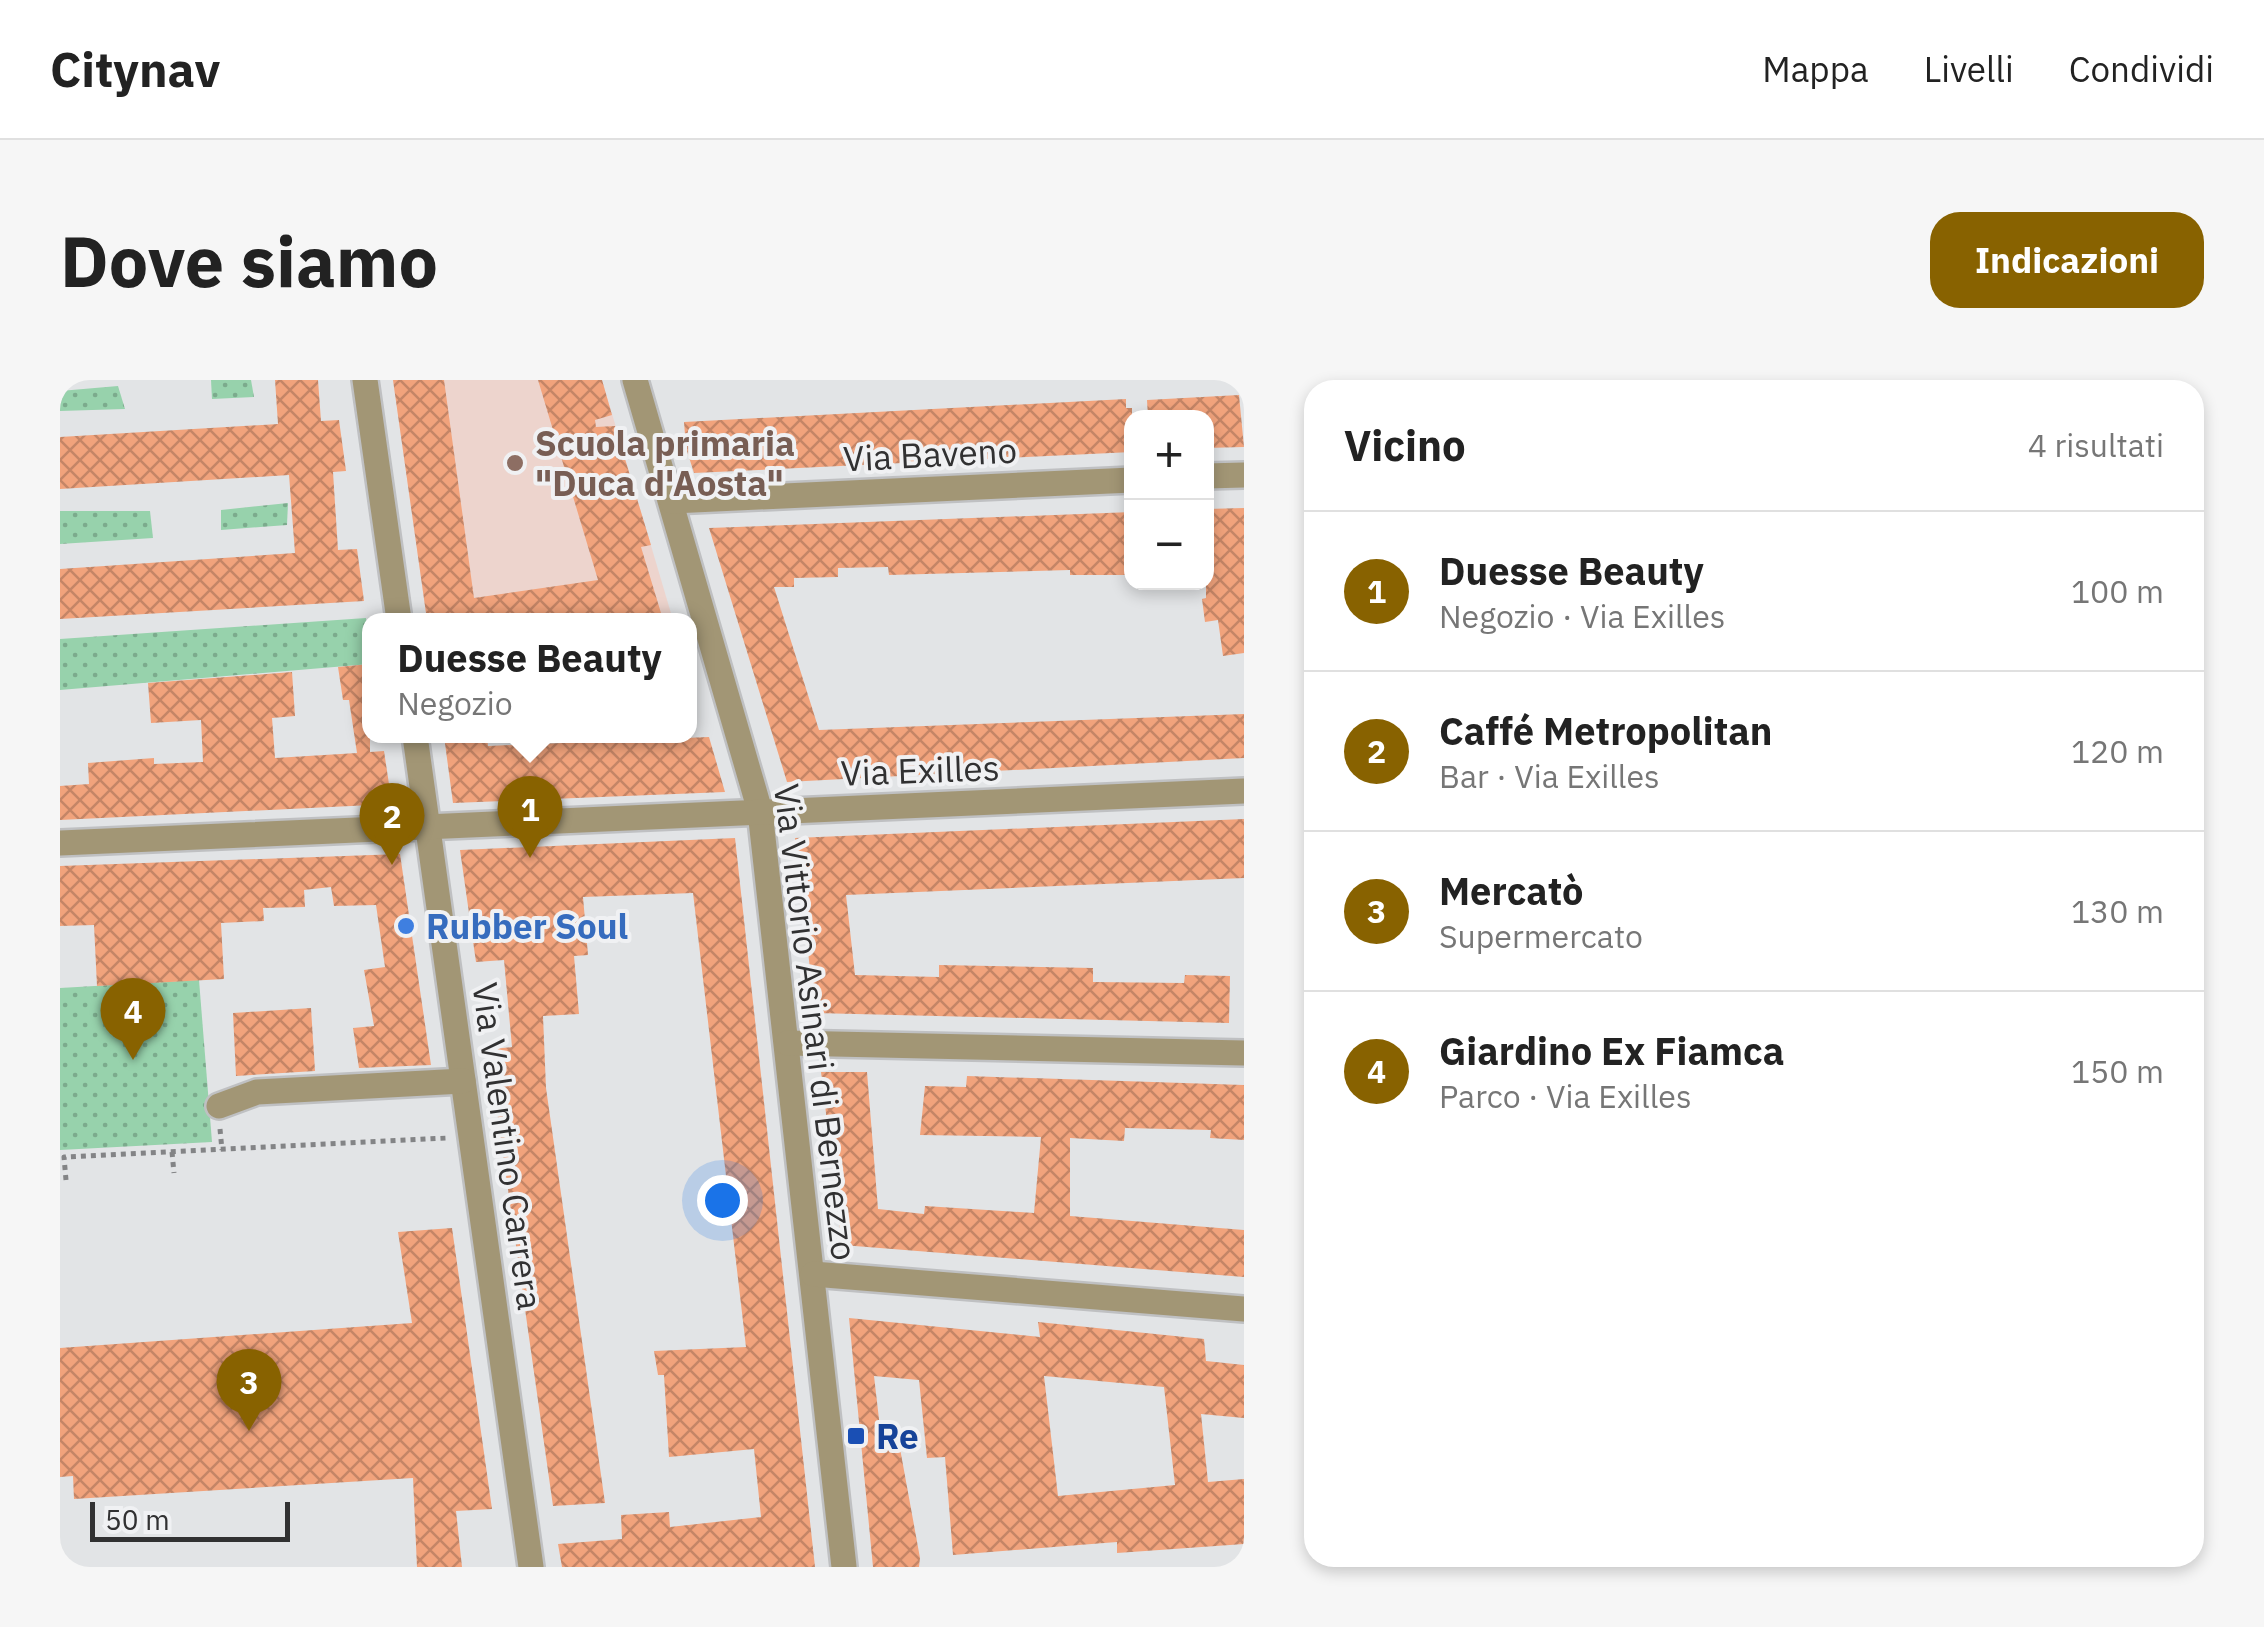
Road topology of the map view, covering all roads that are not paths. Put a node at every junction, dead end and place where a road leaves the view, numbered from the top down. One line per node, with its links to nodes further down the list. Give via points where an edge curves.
1 (365, 380): 7 (street)
2 (635, 380): 6 (street, Via Vittorio Asinari di Bernezzo)
3 (1244, 475): 4 (street)
4 (1214, 476)
5 (1124, 480): 6 (street, Via Baveno)
6 (672, 501): 10 (street, Via Vittorio Asinari di Bernezzo)
7 (398, 613)
8 (415, 743): 11 (street, Via Valentino Carrera)
9 (1244, 791): 10 (street, Via Exilles)
10 (760, 812): 11 (street, Via Exilles); 13 (street, Via Vittorio Asinari di Bernezzo)
11 (428, 828): 12 (street, Via Exilles); 15 (street, Via Valentino Carrera)
12 (60, 843)
13 (788, 1042): 14 (street); 17 (street, Via Vittorio Asinari di Bernezzo)
14 (1244, 1053)
15 (463, 1080): 16 (street, via 257,1092); 19 (street, Via Valentino Carrera)
16 (219, 1106)
17 (814, 1274): 18 (street); 20 (street, Via Vittorio Asinari di Bernezzo)
18 (1244, 1308)
19 (531, 1567)
20 (844, 1567)

